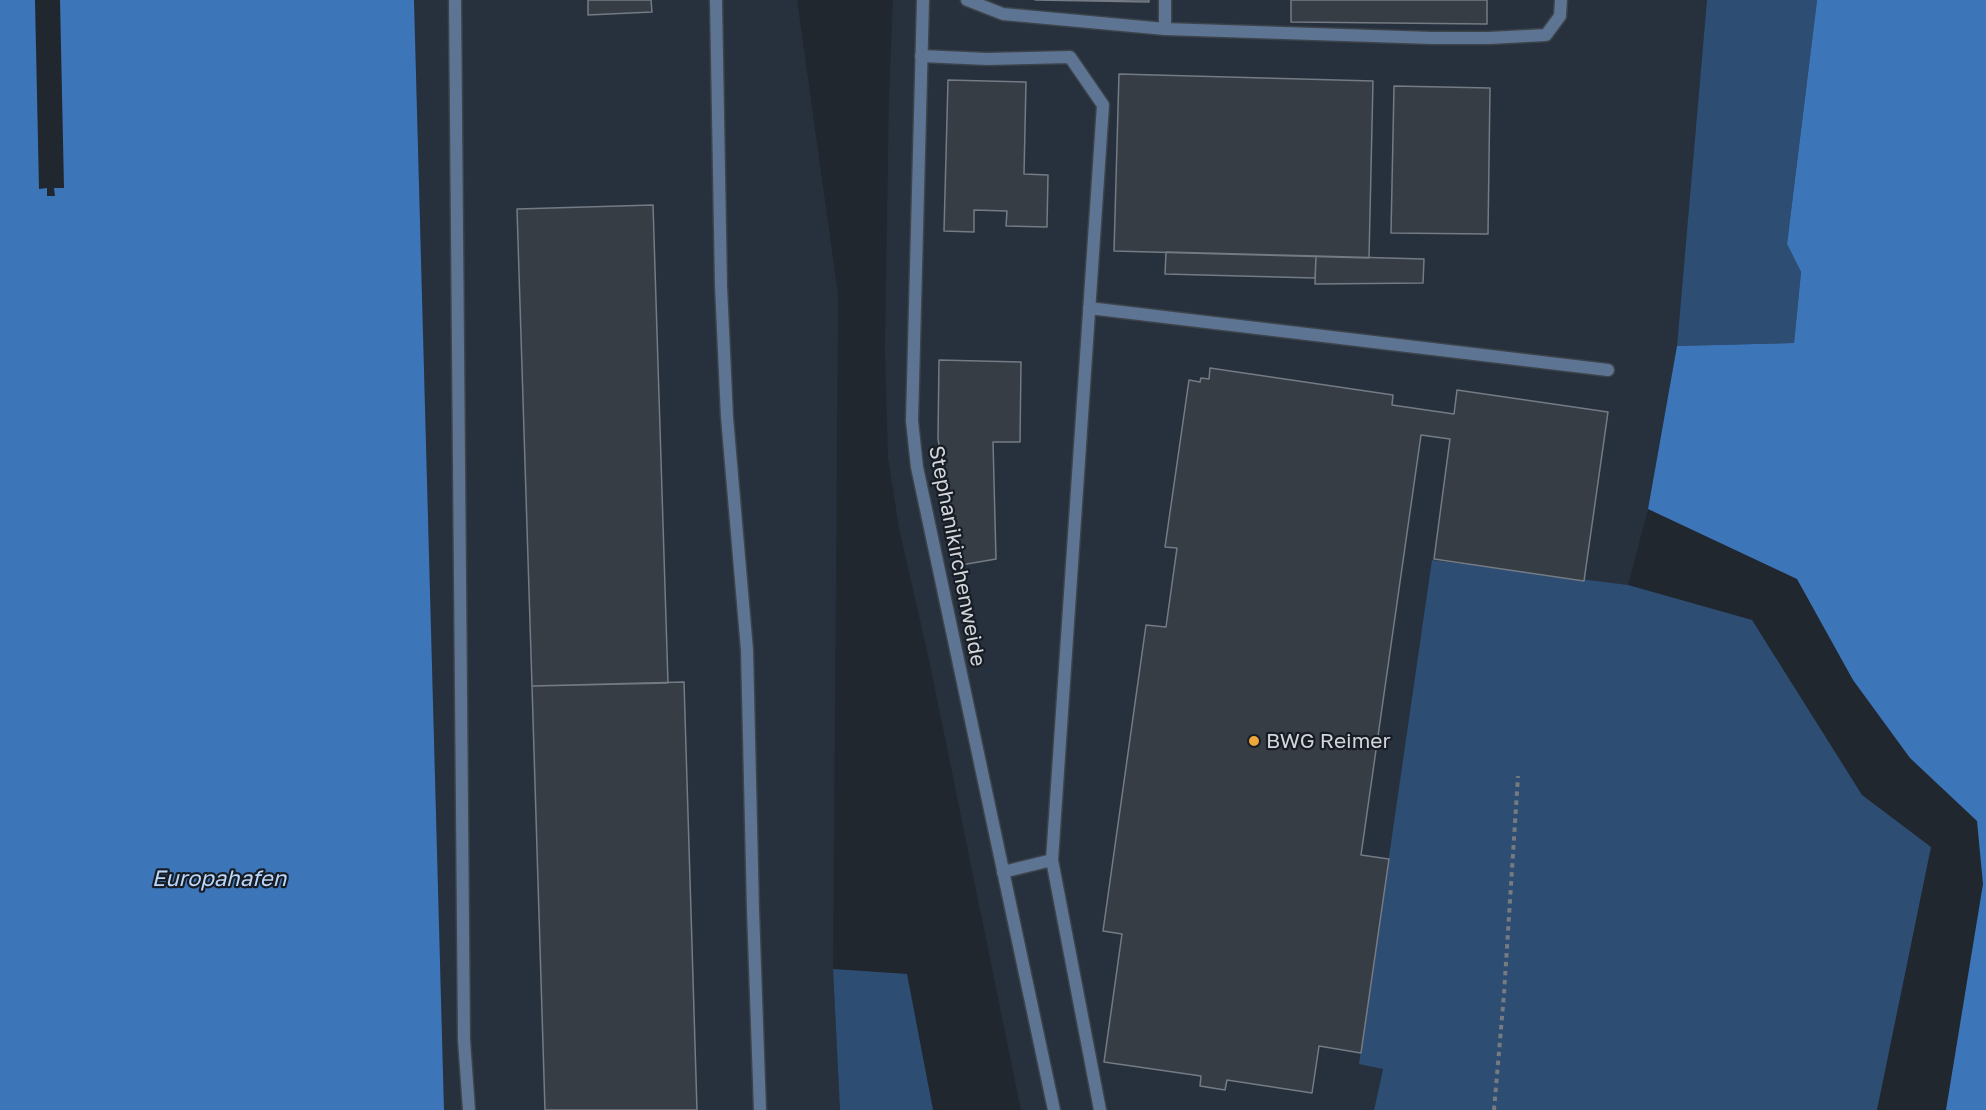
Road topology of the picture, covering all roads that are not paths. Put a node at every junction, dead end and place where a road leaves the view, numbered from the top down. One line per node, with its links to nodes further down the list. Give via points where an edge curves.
1 (455, 0): 13 (street, via 464,1040)
2 (716, 0): 14 (street, via 721,286 727,417 747,650)
3 (923, 0): 8 (street, Stephanikirchenweide)
4 (967, 0): 7 (street, via 1003,14)
5 (1165, 0): 7 (street)
6 (1561, 0): 7 (street, via 1560,16 1546,35 1432,38)
7 (1165, 29)
8 (921, 56): 9 (street, via 1070,57 1103,105); 12 (street, Stephanikirchenweide, via 912,421 917,467)
9 (1089, 308): 10 (street); 11 (street)
10 (1608, 370)
11 (1052, 861): 12 (street); 16 (street)
12 (1003, 872): 15 (street, Stephanikirchenweide)
13 (469, 1110)
14 (760, 1110)
15 (1054, 1110)
16 (1100, 1110)

